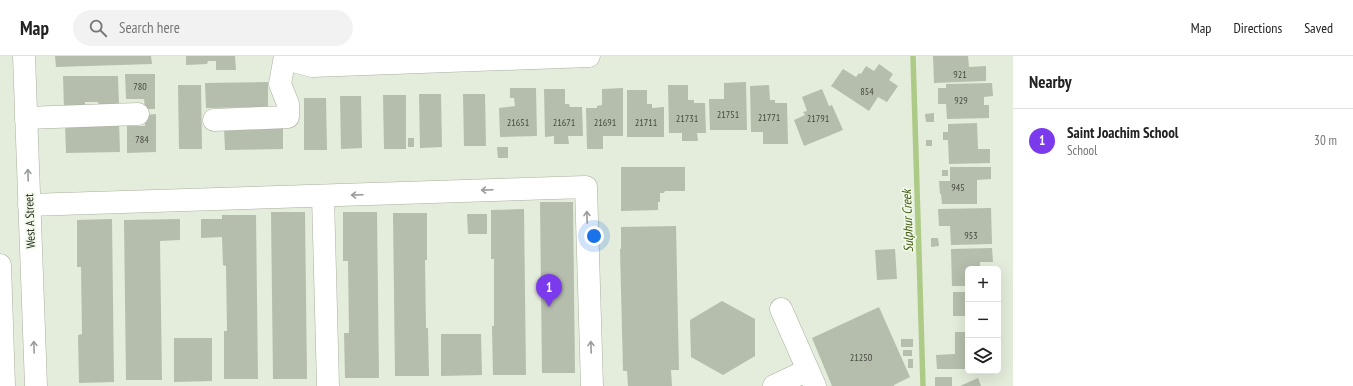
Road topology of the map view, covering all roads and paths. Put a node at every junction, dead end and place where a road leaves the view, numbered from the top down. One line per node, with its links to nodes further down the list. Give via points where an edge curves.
1 (24, 56): 7 (street, West A Street)
2 (284, 56): 8 (street, via 280,84 288,104 288,117)
3 (289, 56): 5 (street, via 297,62 312,66)
4 (589, 56): 5 (street)
5 (478, 57)
6 (138, 114): 7 (street)
7 (26, 118): 10 (street, West A Street, one-way to 7)
8 (214, 120)
9 (323, 196): 10 (street); 17 (street); 18 (street, one-way to 9, via 586,187)
10 (29, 206): 16 (street, West A Street, one-way to 10)
11 (0, 265): 13 (street)
12 (781, 309): 14 (street)
13 (1, 315): 15 (street)
14 (812, 378): 19 (street)
15 (7, 384)
16 (36, 386)
17 (328, 386)
18 (592, 386)
19 (774, 386)

